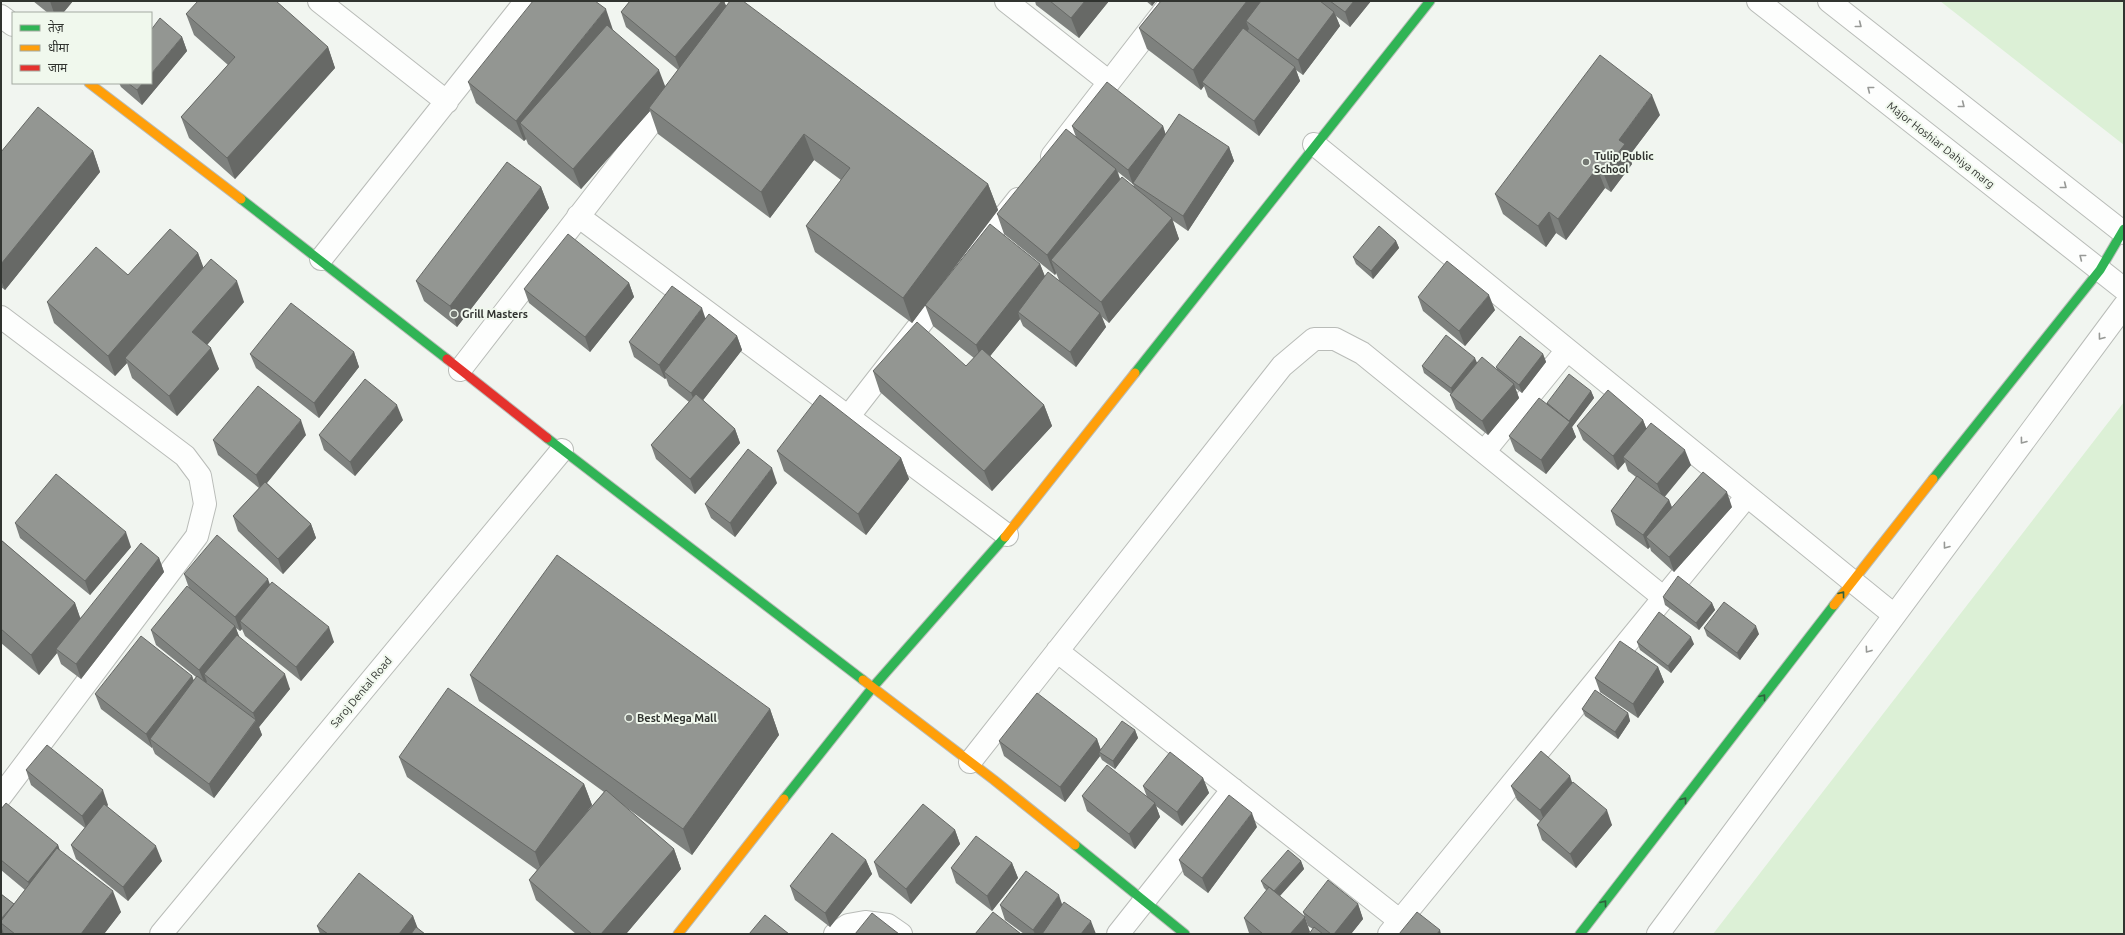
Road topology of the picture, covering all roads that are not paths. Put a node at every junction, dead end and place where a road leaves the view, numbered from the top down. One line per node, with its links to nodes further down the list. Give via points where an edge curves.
1 (319, 1): 13 (street)
2 (526, 1): 13 (street)
3 (1006, 1): 11 (street)
4 (1172, 1): 11 (street)
5 (1430, 1): 14 (street)
6 (1758, 1): 18 (street, Major Hoshiar Dahiya marg, one-way to 6)
7 (1829, 1): 16 (street, one-way to 16)
8 (1, 16): 9 (street)
9 (12, 24)
10 (683, 81): 15 (street)
11 (1109, 82): 24 (street)
12 (90, 84): 17 (street)
13 (447, 102): 17 (street)
14 (1314, 144): 22 (street); 28 (street)
15 (578, 216): 23 (street); 24 (street)
16 (2123, 231): 18 (street)
17 (321, 259): 23 (street)
18 (2100, 270): 19 (street, Major Hoshiar Dahiya marg); 29 (street)
19 (2124, 289)
20 (2124, 306): 31 (street, one-way to 31)
21 (1, 317): 36 (street, via 185,456 200,476 205,504 197,536)
22 (1567, 350): 26 (street); 27 (street)
23 (460, 370): 25 (street)
24 (848, 417): 28 (street)
25 (562, 450): 33 (street); 39 (street, Saroj Dental Road)
26 (1484, 452): 30 (street); 32 (street, via 1362,353 1335,339 1314,339 1282,366)
27 (1747, 496): 29 (street); 30 (street)
28 (1007, 535): 33 (street)
29 (1852, 581): 31 (street); 45 (street, one-way to 29)
30 (1664, 598): 38 (street)
31 (1894, 615): 46 (street, one-way to 46)
32 (1057, 652): 34 (street); 35 (street)
33 (873, 687): 34 (street); 40 (street)
34 (970, 762): 37 (street)
35 (1233, 789): 37 (street); 38 (street)
36 (1, 796)
37 (1145, 902): 43 (street); 44 (street)
38 (1394, 927)
39 (161, 934)
40 (678, 934)
41 (835, 934): 42 (street, via 848,925 865,922 888,925)
42 (901, 934)
43 (1118, 934)
44 (1185, 934)
45 (1580, 934)
46 (1658, 934)

